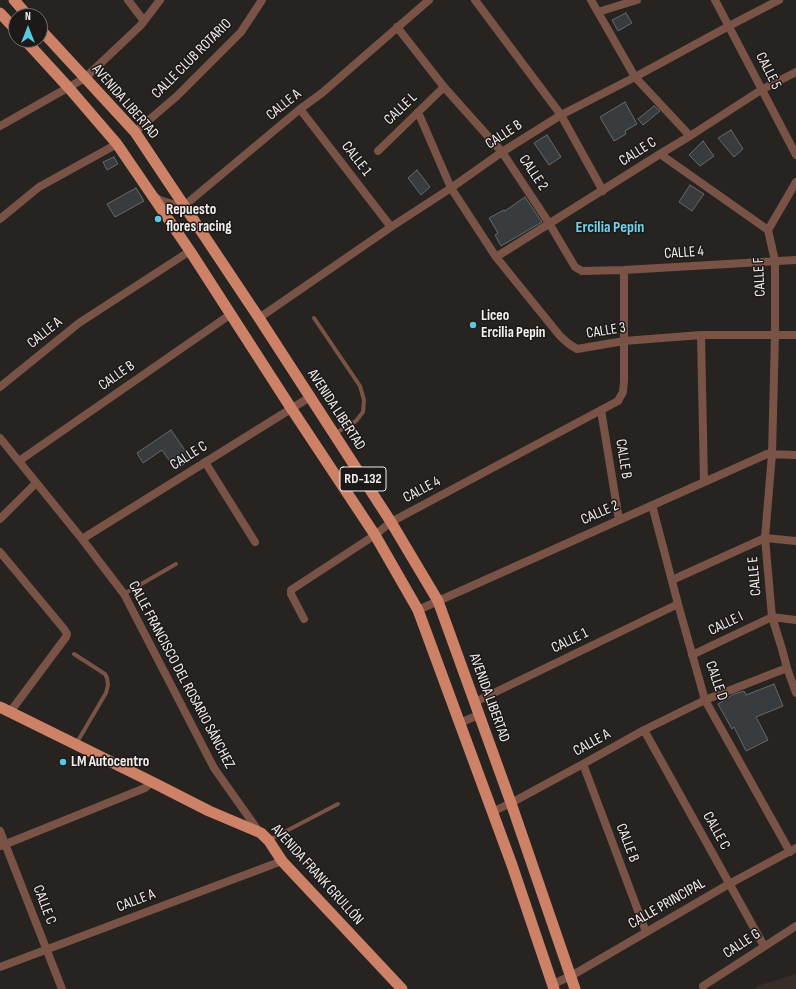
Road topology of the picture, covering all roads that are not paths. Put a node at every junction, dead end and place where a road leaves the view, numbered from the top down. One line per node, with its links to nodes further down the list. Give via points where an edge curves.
1 (14, 0): 11 (main road)
2 (128, 0): 14 (street)
3 (160, 0): 14 (street)
4 (262, 0): 30 (street, CALLE CLUB ROTARIO, via 241,32 177,96)
5 (429, 0): 17 (street, CALLE A)
6 (475, 0): 28 (street)
7 (591, 0): 12 (street)
8 (637, 0): 12 (street)
9 (715, 0): 16 (street, CALLE 5)
10 (779, 0): 16 (street, CALLE B)
11 (21, 8)
12 (598, 12): 21 (street)
13 (0, 13): 15 (main road)
14 (144, 21): 22 (street)
15 (8, 22)
16 (729, 26): 21 (street, CALLE B); 25 (street, CALLE 5)
17 (397, 27): 24 (street, CALLE 2); 26 (street, CALLE A)
18 (48, 38): 22 (main road, AVENIDA LIBERTAD / RD-132)
19 (32, 48): 23 (main road, RD-132)
20 (796, 72): 25 (street, CALLE C)
21 (635, 77): 28 (street, CALLE B); 31 (street)
22 (85, 78): 23 (street); 30 (main road, AVENIDA LIBERTAD / RD-132)
23 (68, 87): 29 (street); 32 (main road, RD-132)
24 (444, 87): 27 (street, CALLE L); 34 (street, CALLE 2)
25 (761, 90): 31 (street, CALLE C); 36 (street, CALLE 5)
26 (300, 109): 41 (street, CALLE A); 44 (street, CALLE 1)
27 (418, 112): 33 (street, CALLE L); 38 (street, CALLE 3)
28 (561, 115): 34 (street, CALLE B); 39 (street)
29 (0, 126)
30 (135, 132): 41 (main road, AVENIDA LIBERTAD / RD-132)
31 (690, 136): 35 (street, CALLE C)
32 (116, 144): 40 (main road, RD-132); 42 (street, via 39,187)
33 (378, 151)
34 (502, 152): 38 (street, CALLE B); 43 (street, CALLE 2)
35 (660, 154): 39 (street, CALLE C); 45 (street)
36 (796, 155)
37 (796, 182): 45 (street)
38 (451, 188): 44 (street, CALLE B); 47 (street, CALLE 3)
39 (602, 191): 43 (street, CALLE C)
40 (150, 192): 41 (street, via 160,200); 46 (main road, RD-132)
41 (185, 205): 53 (main road, AVENIDA LIBERTAD / RD-132)
42 (0, 219)
43 (549, 223): 47 (street, CALLE C); 50 (street, CALLE 2)
44 (391, 227): 53 (street, CALLE B)
45 (768, 230): 49 (street, CALLE F)
46 (190, 251): 52 (main road, RD-132); 59 (street, CALLE A, via 79,323)
47 (496, 257): 58 (street, CALLE 3, via 569,344 577,349)
48 (796, 260): 49 (street, CALLE 4)
49 (775, 261): 51 (street, CALLE 4); 56 (street, CALLE F)
50 (575, 267): 51 (street, CALLE 4, via 582,271)
51 (624, 270): 58 (street)
52 (231, 314): 61 (main road, RD-132); 67 (street, CALLE B)
53 (259, 318): 60 (main road, AVENIDA LIBERTAD / RD-132)
54 (314, 318): 63 (lane, via 360,386 364,400 363,412 356,421)
55 (701, 335): 56 (street, CALLE 3); 58 (street, CALLE 3); 69 (street)
56 (775, 335): 57 (street, CALLE 3); 65 (street, CALLE F)
57 (796, 335)
58 (624, 341): 62 (street, via 623,392 618,400)
59 (0, 387)
60 (310, 397): 61 (street, CALLE C); 63 (main road, AVENIDA LIBERTAD / RD-132)
61 (291, 408): 68 (street, CALLE C); 75 (main road, RD-132)
62 (601, 410): 73 (street, CALLE B); 74 (street, CALLE 4)
63 (334, 434): 74 (main road, AVENIDA LIBERTAD / RD-132)
64 (0, 438): 67 (street, CALLE FRANCISCO DEL ROSARIO SÁNCHEZ)
65 (772, 454): 66 (street, CALLE 2); 69 (street, CALLE 2); 76 (street, CALLE E)
66 (796, 455)
67 (19, 461): 70 (street, CALLE FRANCISCO DEL ROSARIO SÁNCHEZ)
68 (205, 462): 77 (street, CALLE C); 78 (street)
69 (704, 482): 71 (street, CALLE 2)
70 (36, 483): 72 (street); 77 (street, CALLE FRANCISCO DEL ROSARIO SÁNCHEZ)
71 (652, 505): 73 (street, CALLE 2); 82 (street, CALLE D)
72 (0, 518)
73 (619, 520): 84 (street, CALLE 2)
74 (391, 522): 75 (street, CALLE 4); 84 (main road, AVENIDA LIBERTAD / RD-132)
75 (375, 535): 86 (main road, RD-132); 88 (street, CALLE 4, via 291,590)
76 (766, 538): 79 (street); 82 (street); 87 (street, CALLE E)
77 (82, 539): 83 (street, CALLE FRANCISCO DEL ROSARIO SÁNCHEZ)
78 (255, 542)
79 (796, 542)
80 (0, 552): 96 (street, via 67,634)
81 (176, 564): 83 (lane)
82 (672, 580): 85 (street, CALLE D)
83 (124, 594): 107 (street, CALLE FRANCISCO DEL ROSARIO SÁNCHEZ, via 214,768)
84 (438, 601): 86 (street, CALLE 2); 95 (main road, AVENIDA LIBERTAD / RD-132)
85 (678, 604): 91 (street, CALLE D); 95 (street, CALLE 1)
86 (418, 610): 98 (main road, RD-132)
87 (772, 617): 89 (street); 91 (street, CALLE I); 92 (street, CALLE E)
88 (304, 618)
89 (796, 620)
90 (74, 654): 100 (lane, via 105,674 108,685 106,693)
91 (692, 655): 94 (street, CALLE D)
92 (787, 668): 93 (street, CALLE E); 94 (street, CALLE A)
93 (796, 693)
94 (705, 700): 99 (street, CALLE A); 109 (street, CALLE D)
95 (475, 702): 97 (main road, AVENIDA LIBERTAD / RD-132)
96 (5, 709): 100 (main road, AVENIDA FRANK GRULLÓN)
97 (479, 715): 98 (street); 103 (main road, AVENIDA LIBERTAD / RD-132)
98 (459, 723): 105 (main road, RD-132)
99 (644, 730): 101 (street, CALLE A); 111 (street, CALLE C)
100 (76, 744): 102 (main road, AVENIDA FRANK GRULLÓN)
101 (582, 764): 103 (street, CALLE A); 113 (street, CALLE B)
102 (152, 782): 107 (main road, AVENIDA FRANK GRULLÓN); 108 (street, via 145,788)
103 (511, 803): 105 (street, CALLE A); 117 (main road, AVENIDA LIBERTAD / RD-132)
104 (338, 804): 107 (lane)
105 (492, 812): 118 (main road, RD-132)
106 (0, 831): 108 (street, CALLE C)
107 (265, 837): 110 (main road, AVENIDA FRANK GRULLÓN)
108 (3, 845): 115 (street, CALLE C)
109 (793, 850): 111 (street, CALLE PRINCIPAL)
110 (282, 861): 115 (street, CALLE A); 121 (main road, AVENIDA FRANK GRULLÓN)
111 (729, 884): 113 (street, CALLE PRINCIPAL); 114 (street, CALLE C)
112 (796, 926): 114 (street, CALLE G)
113 (646, 932): 117 (street, CALLE PRINCIPAL)
114 (764, 946): 119 (street, CALLE G)
115 (46, 949): 116 (street, CALLE A); 120 (street, CALLE C)
116 (0, 967)
117 (571, 976): 118 (street, CALLE PRINCIPAL); 122 (main road, AVENIDA LIBERTAD / RD-132)
118 (554, 986)
119 (703, 986)
120 (62, 989)
121 (402, 989)
122 (575, 989)

